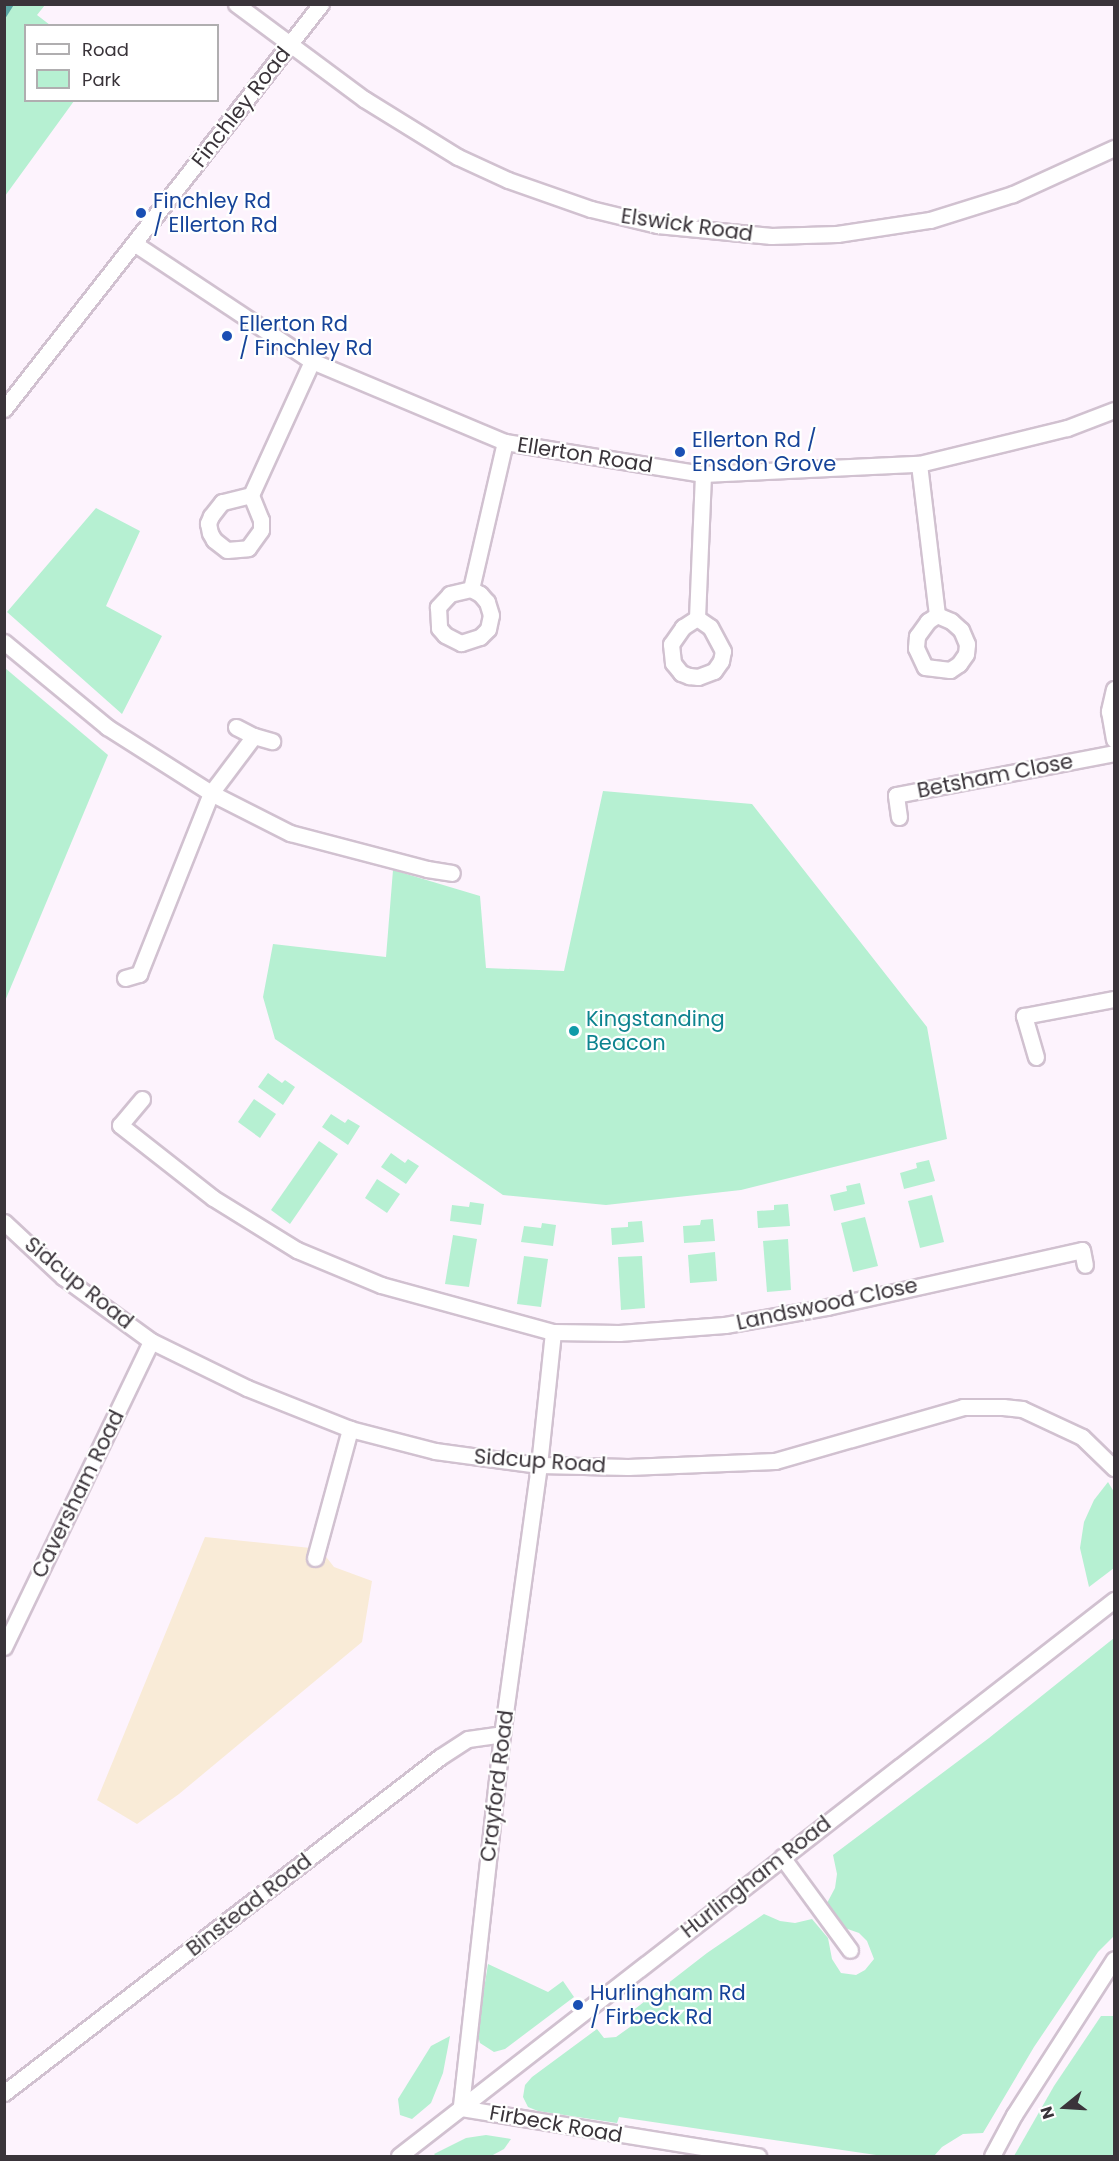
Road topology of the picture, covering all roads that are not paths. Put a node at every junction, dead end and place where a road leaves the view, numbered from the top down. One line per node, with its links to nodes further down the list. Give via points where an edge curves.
1 (236, 4): 3 (street, Elswick Road)
2 (321, 4): 3 (street, Finchley Road)
3 (289, 45): 4 (street, Elswick Road, via 364,99 458,157 508,180 591,209 657,225 771,236 837,234 930,220 1013,194); 5 (street, Finchley Road)
4 (1114, 148)
5 (135, 244): 6 (street, Ellerton Road); 7 (street, Finchley Road)
6 (312, 362): 9 (street, Ellerton Road); 12 (street)
7 (4, 409)
8 (1114, 410): 10 (street, Ellerton Road, via 1068,428)
9 (505, 442): 11 (street, Ellerton Road); 13 (street)
10 (919, 464): 11 (street, Ellerton Road); 14 (street)
11 (703, 474): 15 (street)
12 (251, 495)
13 (471, 589)
14 (937, 615)
15 (698, 618)
16 (4, 642): 23 (street, via 107,727)
17 (1114, 689): 20 (street, via 1109,711)
18 (236, 727): 19 (street)
19 (254, 736): 21 (street); 23 (street)
20 (1114, 740)
21 (272, 741)
22 (1114, 753): 24 (street, Betsham Close, via 897,795)
23 (211, 793): 25 (street, via 290,833); 26 (street, via 139,974)
24 (899, 817)
25 (452, 873)
26 (125, 978)
27 (1114, 999): 28 (street, via 1024,1016)
28 (1036, 1057)
29 (142, 1099): 32 (street, Landswood Close, via 120,1125 213,1198 297,1250 381,1286)
30 (4, 1222): 33 (street, Sidcup Road, via 63,1277)
31 (1085, 1265): 32 (street, Landswood Close, via 1082,1250 827,1307 725,1325 619,1333)
32 (553, 1332): 35 (street)
33 (152, 1341): 34 (street, Sidcup Road, via 247,1388); 39 (street, Caversham Road)
34 (350, 1429): 35 (street, Sidcup Road, via 435,1451); 37 (street)
35 (539, 1465): 36 (street, Sidcup Road, via 628,1467 776,1461 963,1407 1003,1407 1022,1409 1082,1437); 40 (street, Crayford Road)
36 (1114, 1468)
37 (315, 1558)
38 (1114, 1600): 41 (street, Hurlingham Road)
39 (4, 1647)
40 (502, 1734): 44 (street, Binstead Road, via 468,1739 440,1757); 45 (street, Crayford Road)
41 (782, 1857): 42 (street); 45 (street, Hurlingham Road)
42 (850, 1950)
43 (1114, 1961): 49 (street, via 1014,2115)
44 (4, 2093)
45 (461, 2108): 46 (street, Firbeck Road); 47 (street, Hurlingham Road)
46 (692, 2152): 48 (street, Firbeck Road)
47 (399, 2157)
48 (759, 2157)
49 (992, 2157)

